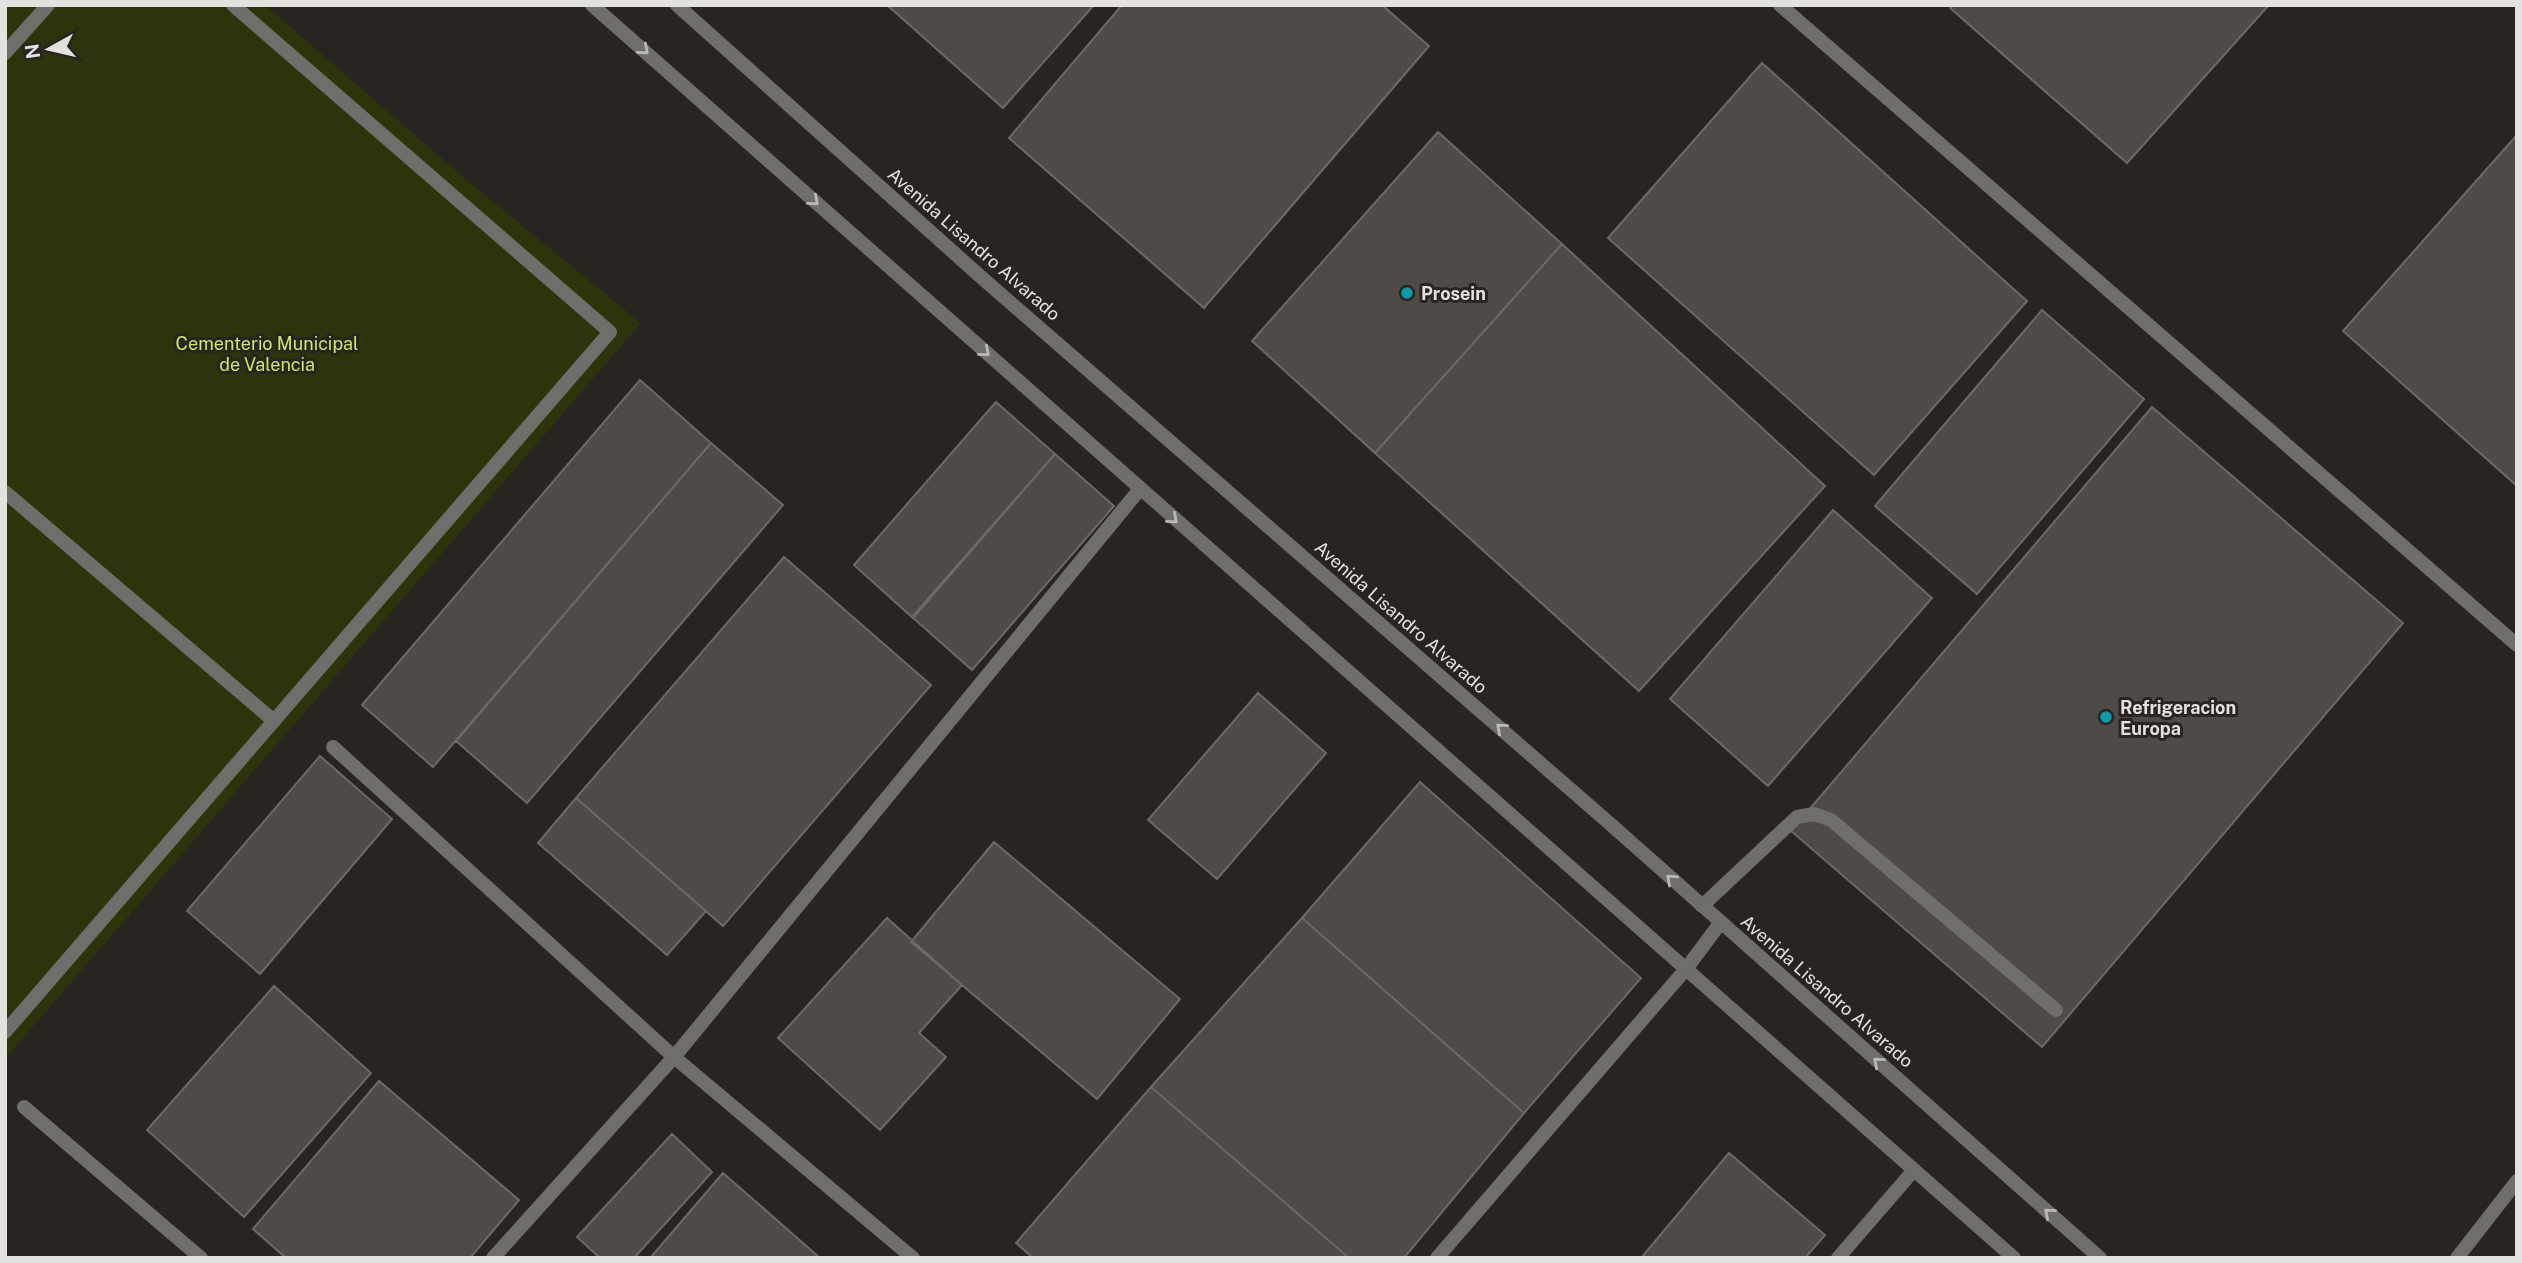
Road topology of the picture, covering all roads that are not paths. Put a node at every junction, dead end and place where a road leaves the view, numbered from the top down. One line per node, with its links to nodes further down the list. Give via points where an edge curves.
1 (48, 5): 6 (street)
2 (233, 5): 10 (street, via 610,332)
3 (592, 5): 7 (street, one-way to 7)
4 (677, 5): 12 (street, Avenida Lisandro Alvarado, one-way to 4, via 991,286)
5 (1780, 5): 9 (street)
6 (5, 53)
7 (1140, 489): 14 (street, one-way to 14); 17 (street)
8 (5, 492): 10 (street)
9 (2517, 645)
10 (274, 721): 16 (street)
11 (333, 747): 17 (street)
12 (1702, 906): 13 (street, Avenida Lisandro Alvarado); 15 (street, via 1797,817 1814,814 1831,820)
13 (1721, 922): 14 (street); 27 (street, Avenida Lisandro Alvarado, one-way to 13)
14 (1686, 969): 19 (street); 24 (street)
15 (2056, 1010)
16 (5, 1032)
17 (674, 1057): 22 (street); 23 (street)
18 (24, 1107): 21 (street)
19 (1914, 1170): 25 (street); 26 (street)
20 (2517, 1181): 28 (street)
21 (201, 1258)
22 (492, 1258)
23 (913, 1258)
24 (1437, 1258)
25 (1838, 1258)
26 (2014, 1258)
27 (2100, 1258)
28 (2457, 1258)

